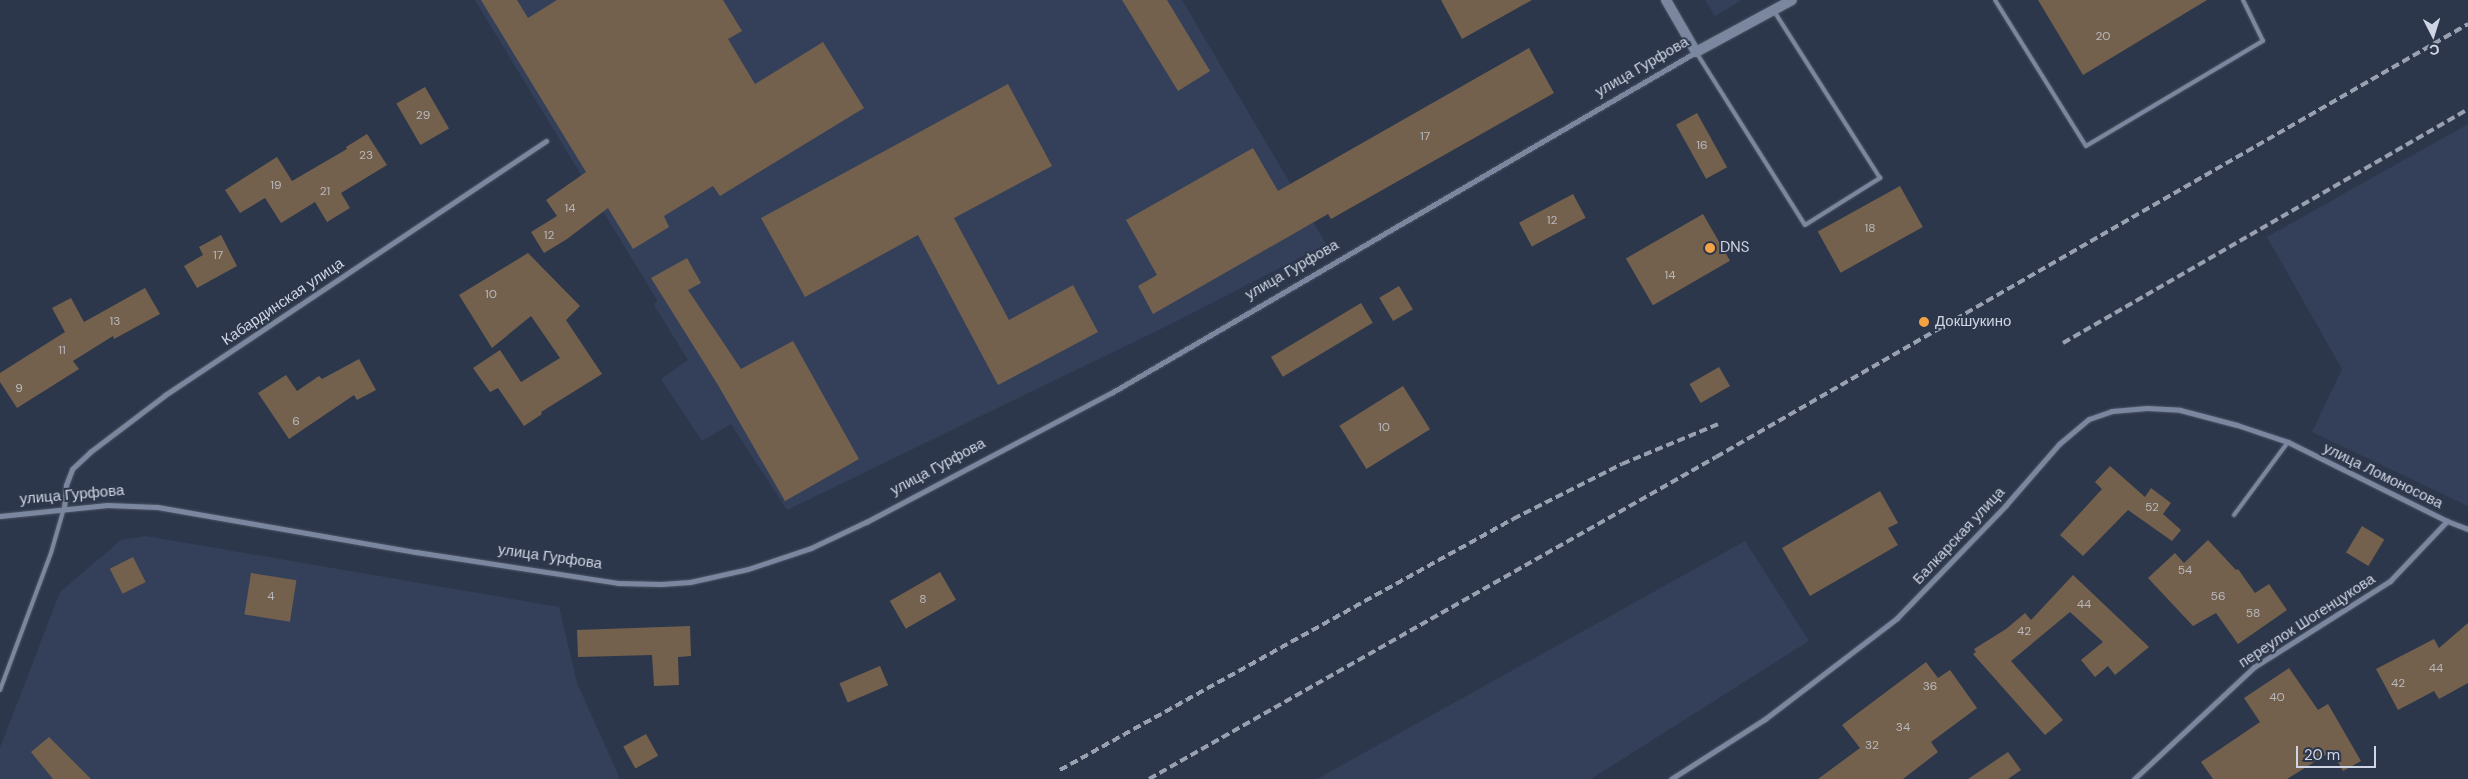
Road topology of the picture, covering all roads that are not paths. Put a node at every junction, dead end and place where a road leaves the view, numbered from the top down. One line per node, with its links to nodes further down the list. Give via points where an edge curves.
1 (1666, 0): 6 (street)
2 (1792, 0): 5 (street, улица Гурфова)
3 (1994, 0): 4 (lane, via 2086,146 2263,41)
4 (2243, 0)
5 (1774, 10): 6 (street, улица Гурфова); 6 (lane, via 1880,178 1805,225)
6 (1696, 52): 9 (street, улица Гурфова, via 1111,393 866,522 811,548 748,569 690,582 618,582 416,552 157,507 107,505)
7 (546, 141): 9 (street, Кабардинская улица, via 165,395 72,469)
8 (2288, 442): 10 (lane); 12 (street, улица Ломоносова); 15 (street, Балкарская улица, via 2180,410 2112,411 2089,420 2059,444 2005,506 1897,618 1765,719)
9 (64, 508): 11 (street, улица Гурфова); 14 (lane, via 51,554)
10 (2234, 515)
11 (0, 516)
12 (2447, 522): 13 (street, улица Ломоносова); 16 (street, переулок Шогенцукова, via 2390,581 2254,667)
13 (2468, 528)
14 (0, 690)
15 (1671, 779)
16 (2134, 779)

